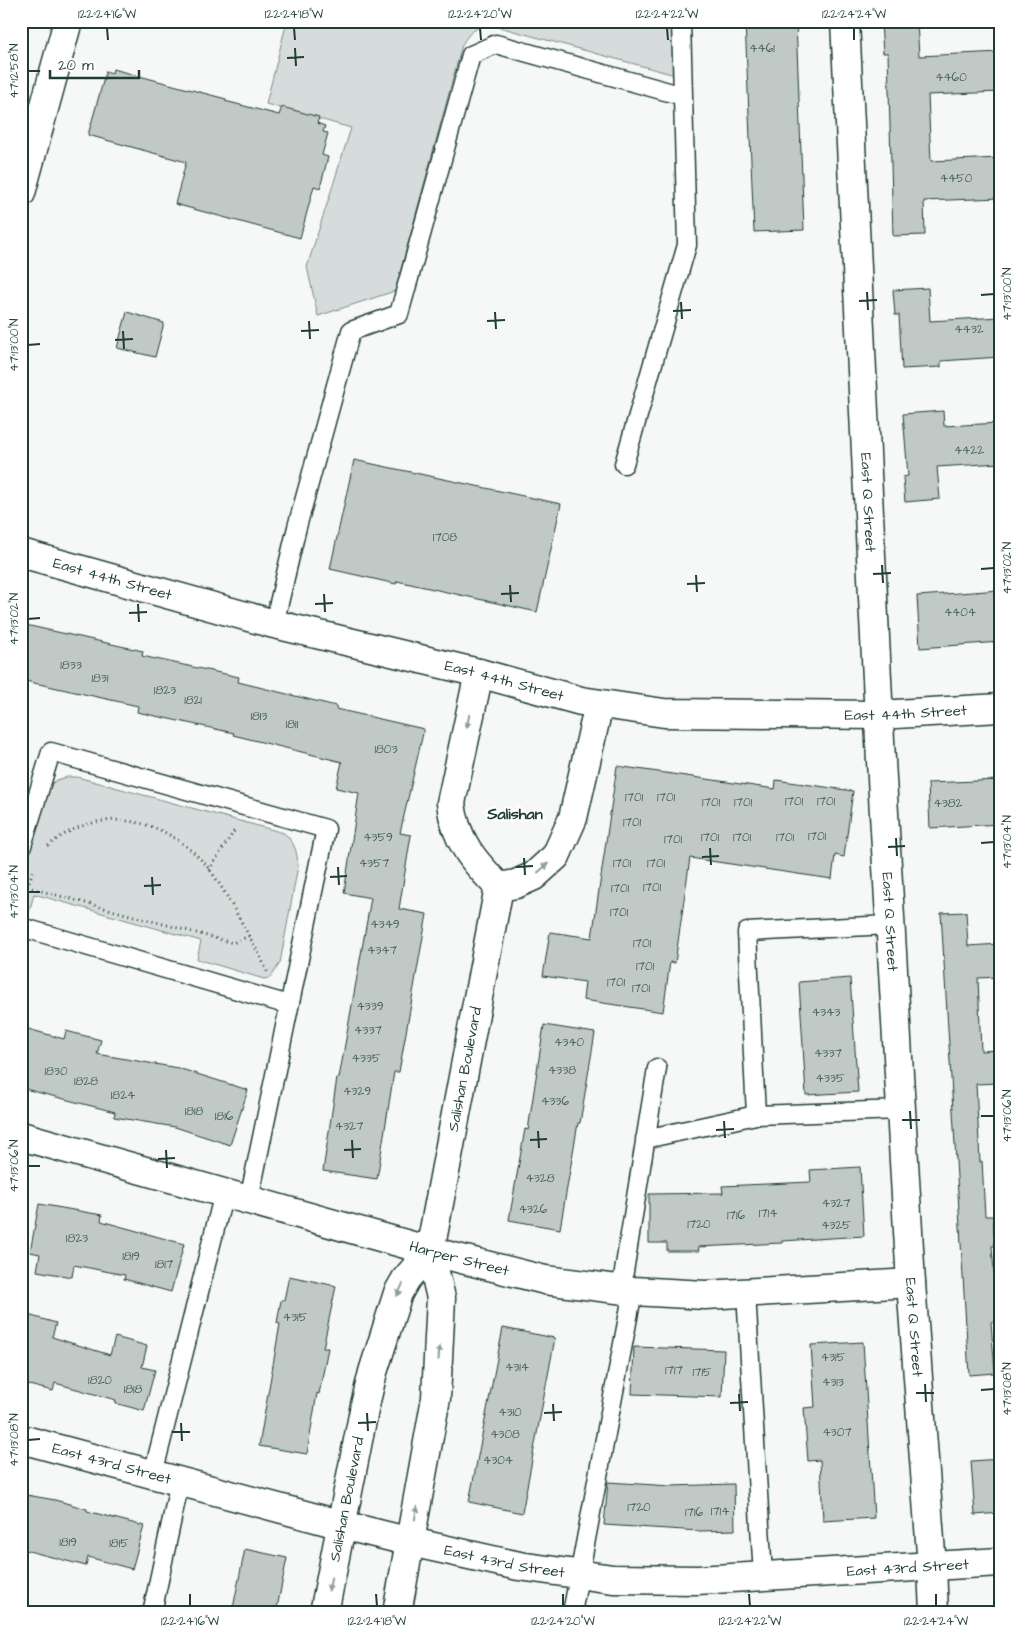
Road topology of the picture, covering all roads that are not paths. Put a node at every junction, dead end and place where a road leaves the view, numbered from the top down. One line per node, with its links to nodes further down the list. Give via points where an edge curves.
1 (68, 21): 5 (street)
2 (681, 21): 4 (lane)
3 (845, 21): 13 (street, East Q Street)
4 (683, 96): 7 (lane, via 688,246); 9 (lane, via 496,44 471,55 399,314 352,331 297,527)
5 (28, 142): 6 (street)
6 (21, 193)
7 (624, 464)
8 (21, 553): 9 (street, East 44th Street)
9 (274, 624): 10 (street, East 44th Street)
10 (479, 673): 11 (street, East 44th Street, via 581,702); 15 (street, one-way to 15, via 454,791 453,816 471,855)
11 (599, 704): 13 (street, East 44th Street, via 664,713); 15 (street, one-way to 11, via 534,876 556,856 573,818)
12 (1000, 708): 13 (street, East 44th Street)
13 (878, 716): 16 (street, East Q Street)
14 (21, 850): 18 (lane, via 51,752 326,829)
15 (500, 887): 25 (street, Salishan Boulevard)
16 (890, 925): 20 (street, East Q Street); 21 (lane, via 747,932)
17 (21, 927): 18 (lane)
18 (289, 1005): 24 (lane)
19 (657, 1068): 23 (lane)
20 (901, 1110): 21 (lane); 26 (street, East Q Street)
21 (756, 1115): 23 (lane)
22 (21, 1136): 24 (street, Harper Street)
23 (645, 1139): 27 (lane)
24 (237, 1197): 25 (street, Harper Street); 30 (lane)
25 (430, 1252): 27 (street, Harper Street, via 545,1280); 32 (street, Salishan Boulevard, one-way to 32, via 398,1293 373,1372); 33 (street, Salishan Boulevard, one-way to 25, via 436,1398 440,1343 441,1298)
26 (911, 1283): 28 (street, Harper Street); 35 (street, East Q Street)
27 (627, 1290): 28 (street, Harper Street, via 705,1295); 36 (lane)
28 (746, 1292): 37 (lane)
29 (21, 1439): 30 (street, East 43rd Street)
30 (153, 1474): 31 (street, East 43rd Street)
31 (180, 1481): 32 (street, East 43rd Street); 38 (lane)
32 (342, 1525): 33 (street, East 43rd Street); 39 (street, Salishan Boulevard, one-way to 39)
33 (411, 1542): 36 (street, East 43rd Street, via 519,1566); 40 (street, Salishan Boulevard)
34 (1000, 1562): 35 (street, East 43rd Street)
35 (932, 1567): 37 (street, East 43rd Street); 42 (street, East Q Street)
36 (578, 1574): 37 (street, East 43rd Street, via 613,1579 678,1580); 41 (lane)
37 (763, 1576)
38 (152, 1613)
39 (324, 1613)
40 (397, 1613)
41 (572, 1613)
42 (934, 1613)

